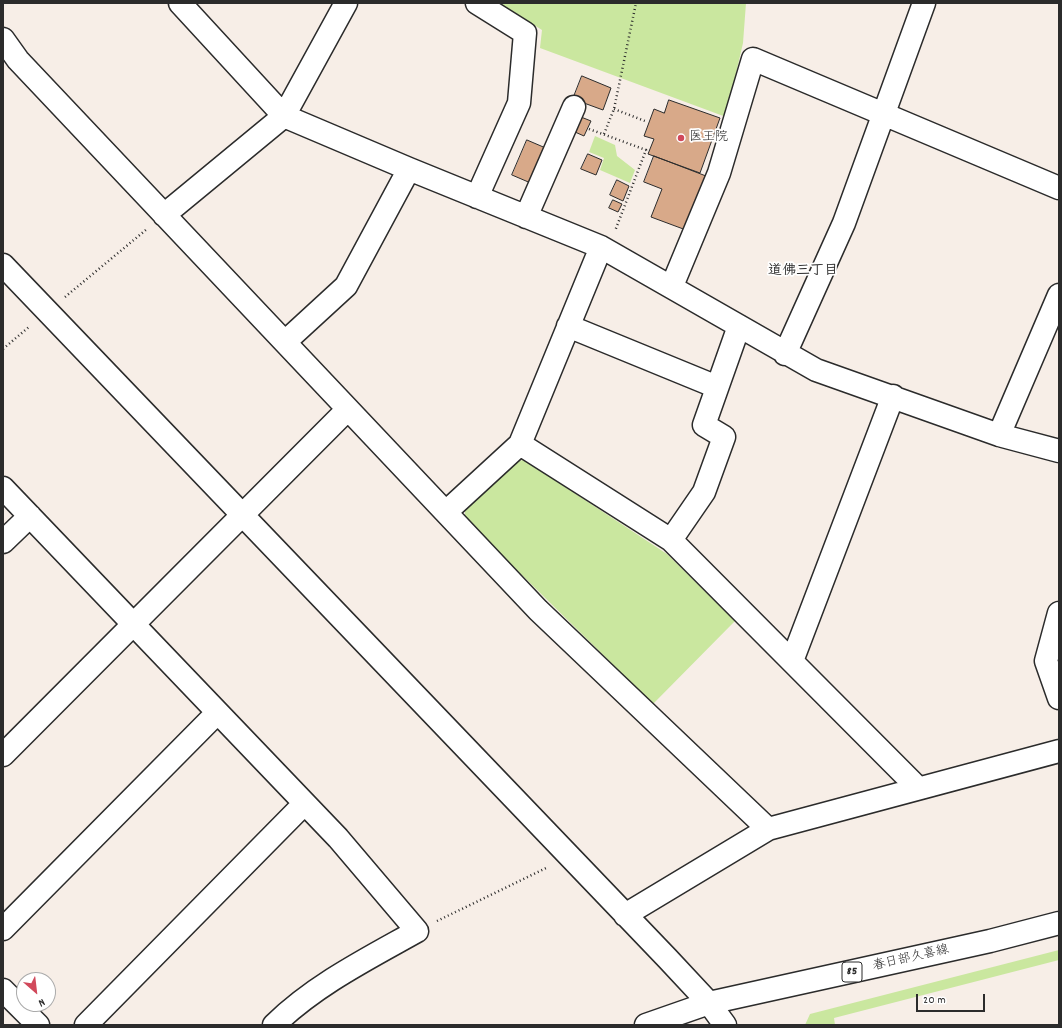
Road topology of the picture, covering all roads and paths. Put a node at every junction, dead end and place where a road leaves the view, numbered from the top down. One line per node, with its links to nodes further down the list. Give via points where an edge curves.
1 (180, 3): 10 (street)
2 (346, 3): 10 (street)
3 (477, 3): 15 (street, via 525,33 519,103)
4 (636, 3): 7 (path)
5 (924, 3): 9 (street)
6 (3, 39): 16 (street, via 18,60)
7 (614, 109): 11 (path); 12 (path)
8 (571, 114): 12 (path); 17 (street)
9 (885, 114): 14 (street); 20 (street, via 753,59 719,173); 27 (street, via 844,223)
10 (284, 116): 13 (street); 16 (street)
11 (645, 121)
12 (604, 134): 18 (path, via 646,150)
13 (408, 169): 15 (street); 25 (street, via 346,286)
14 (1059, 188)
15 (477, 197): 17 (street)
16 (164, 214): 22 (path); 25 (street)
17 (526, 217): 18 (street)
18 (604, 249): 20 (street); 23 (street)
19 (3, 265): 22 (street)
20 (672, 286): 24 (street)
21 (1059, 295): 31 (street)
22 (48, 312): 26 (path); 36 (street)
23 (568, 326): 28 (street); 32 (street)
24 (739, 326): 27 (street); 28 (street)
25 (285, 342): 30 (street)
26 (3, 349)
27 (785, 354): 29 (street, via 816,370)
28 (717, 388): 38 (street, via 704,425 724,437 704,492)
29 (892, 396): 31 (street); 42 (street)
30 (348, 409): 35 (street); 36 (street)
31 (999, 435): 33 (street)
32 (520, 444): 35 (street); 38 (street)
33 (1059, 451)
34 (3, 488): 37 (street)
35 (446, 512): 49 (street, via 538,610)
36 (243, 515): 41 (street); 50 (street)
37 (30, 516): 39 (street); 41 (street)
38 (671, 540): 42 (street)
39 (3, 542)
40 (1059, 613): 43 (street, via 1046,661)
41 (132, 623): 44 (street); 46 (street)
42 (792, 661): 47 (street)
43 (1059, 698)
44 (218, 713): 48 (street); 53 (street)
45 (1059, 751): 47 (street)
46 (3, 755)
47 (918, 788): 49 (street)
48 (304, 804): 54 (street, via 338,838); 58 (street)
49 (768, 829): 51 (street)
50 (570, 857): 51 (street); 54 (path)
51 (625, 915): 56 (street)
52 (1059, 923): 56 (street, 春日部久喜線 / 85)
53 (3, 929)
54 (417, 931): 59 (street, via 340,975 290,1009)
55 (3, 990): 57 (street)
56 (709, 1004): 60 (street, 春日部久喜線 / 85); 61 (street)
57 (38, 1025)
58 (86, 1025)
59 (274, 1025)
60 (646, 1025)
61 (725, 1025)

